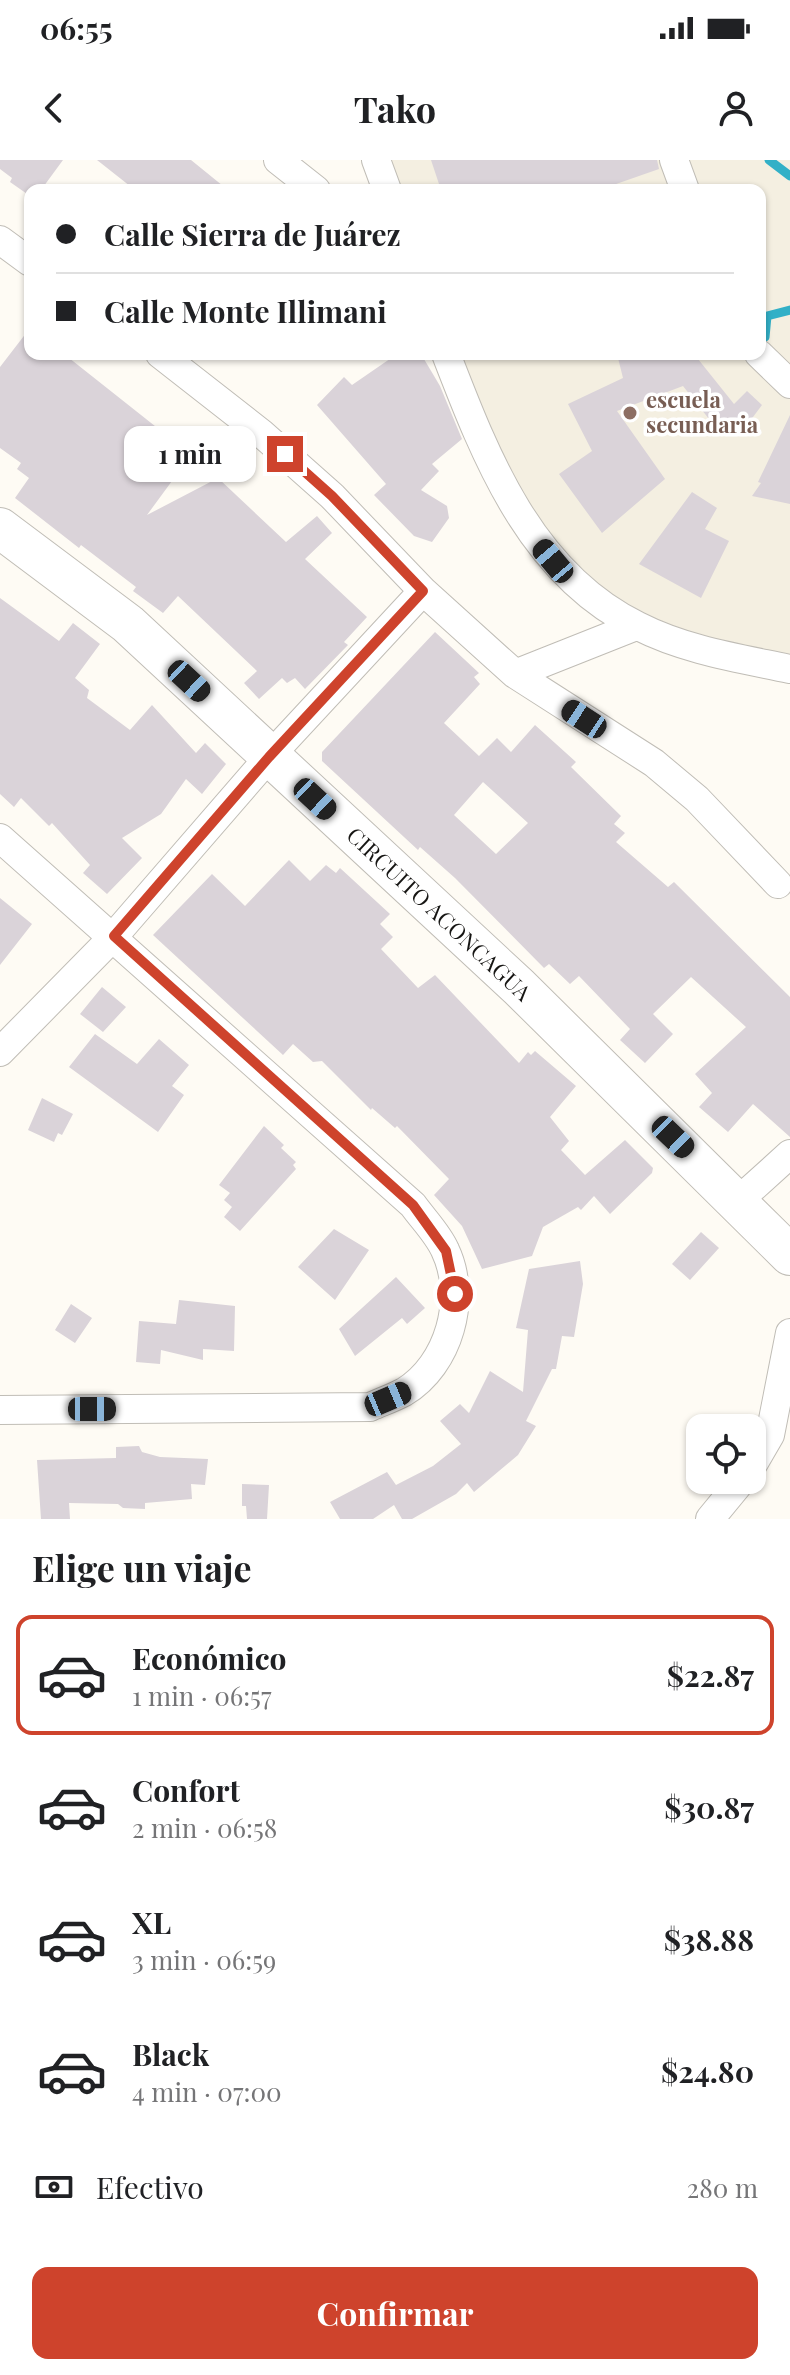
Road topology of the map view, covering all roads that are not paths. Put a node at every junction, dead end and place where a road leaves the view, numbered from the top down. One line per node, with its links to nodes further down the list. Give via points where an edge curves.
1 (278, 160): 4 (street)
2 (376, 160): 5 (street)
3 (674, 160): 6 (street)
4 (308, 184)
5 (385, 184)
6 (683, 184)
7 (0, 240): 8 (street)
8 (24, 258)
9 (168, 360): 14 (street, via 332,496)
10 (449, 360): 15 (street, via 525,527 568,578)
11 (765, 360): 12 (street)
12 (790, 384)
13 (0, 528): 18 (street, CIRCUITO ACONCAGUA, via 128,624)
14 (423, 591): 17 (street); 18 (street)
15 (636, 626): 16 (street, via 707,652); 17 (street)
16 (790, 669)
17 (515, 674): 20 (street, via 654,763 697,799)
18 (269, 757): 21 (street); 24 (street, CIRCUITO ACONCAGUA, via 519,987)
19 (0, 838): 21 (street)
20 (778, 884)
21 (114, 936): 22 (street); 27 (street, via 413,1205 446,1251 455,1294 449,1334 437,1361 405,1391 370,1407)
22 (0, 1052)
23 (790, 1154): 24 (street)
24 (738, 1201): 25 (street, CIRCUITO ACONCAGUA)
25 (790, 1255)
26 (790, 1333): 28 (street)
27 (0, 1410)
28 (766, 1442)
29 (731, 1494): 30 (street)
30 (710, 1519)

